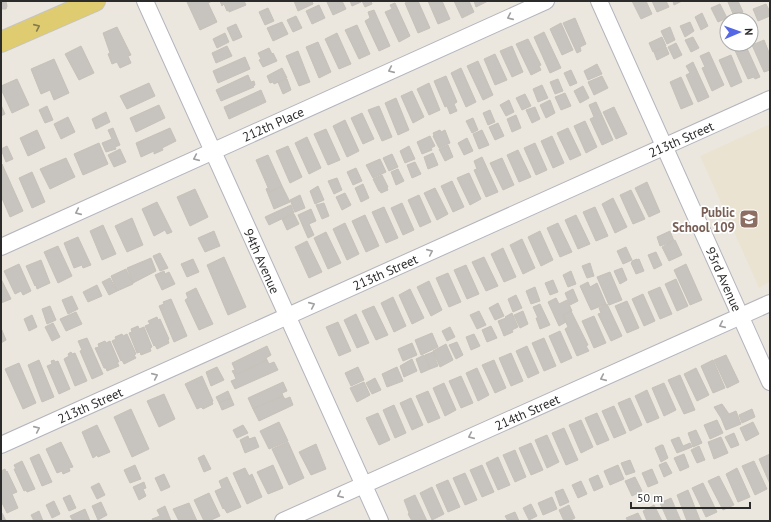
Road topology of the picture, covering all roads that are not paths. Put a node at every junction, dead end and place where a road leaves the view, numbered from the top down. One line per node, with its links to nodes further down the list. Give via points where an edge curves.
1 (95, 1): 5 (main road, one-way to 1)
2 (145, 1): 8 (street, 94th Avenue)
3 (546, 1): 8 (street, 212th Place, one-way to 8)
4 (599, 1): 7 (street, 93rd Avenue)
5 (1, 42)
6 (770, 99): 7 (street, 213th Street)
7 (664, 147): 11 (street, 213th Street, one-way to 7); 12 (street, 93rd Avenue)
8 (213, 151): 9 (street, 212th Place, one-way to 9); 11 (street, 94th Avenue)
9 (1, 247)
10 (770, 303): 12 (street, 214th Street)
11 (287, 316): 14 (street, 213th Street, one-way to 11); 15 (street, 94th Avenue)
12 (740, 316): 13 (street, 93rd Avenue); 15 (street, 214th Street, one-way to 15)
13 (770, 382)
14 (1, 445)
15 (364, 484): 16 (street, 214th Street, one-way to 16); 17 (street, 94th Avenue)
16 (283, 521)
17 (380, 521)

